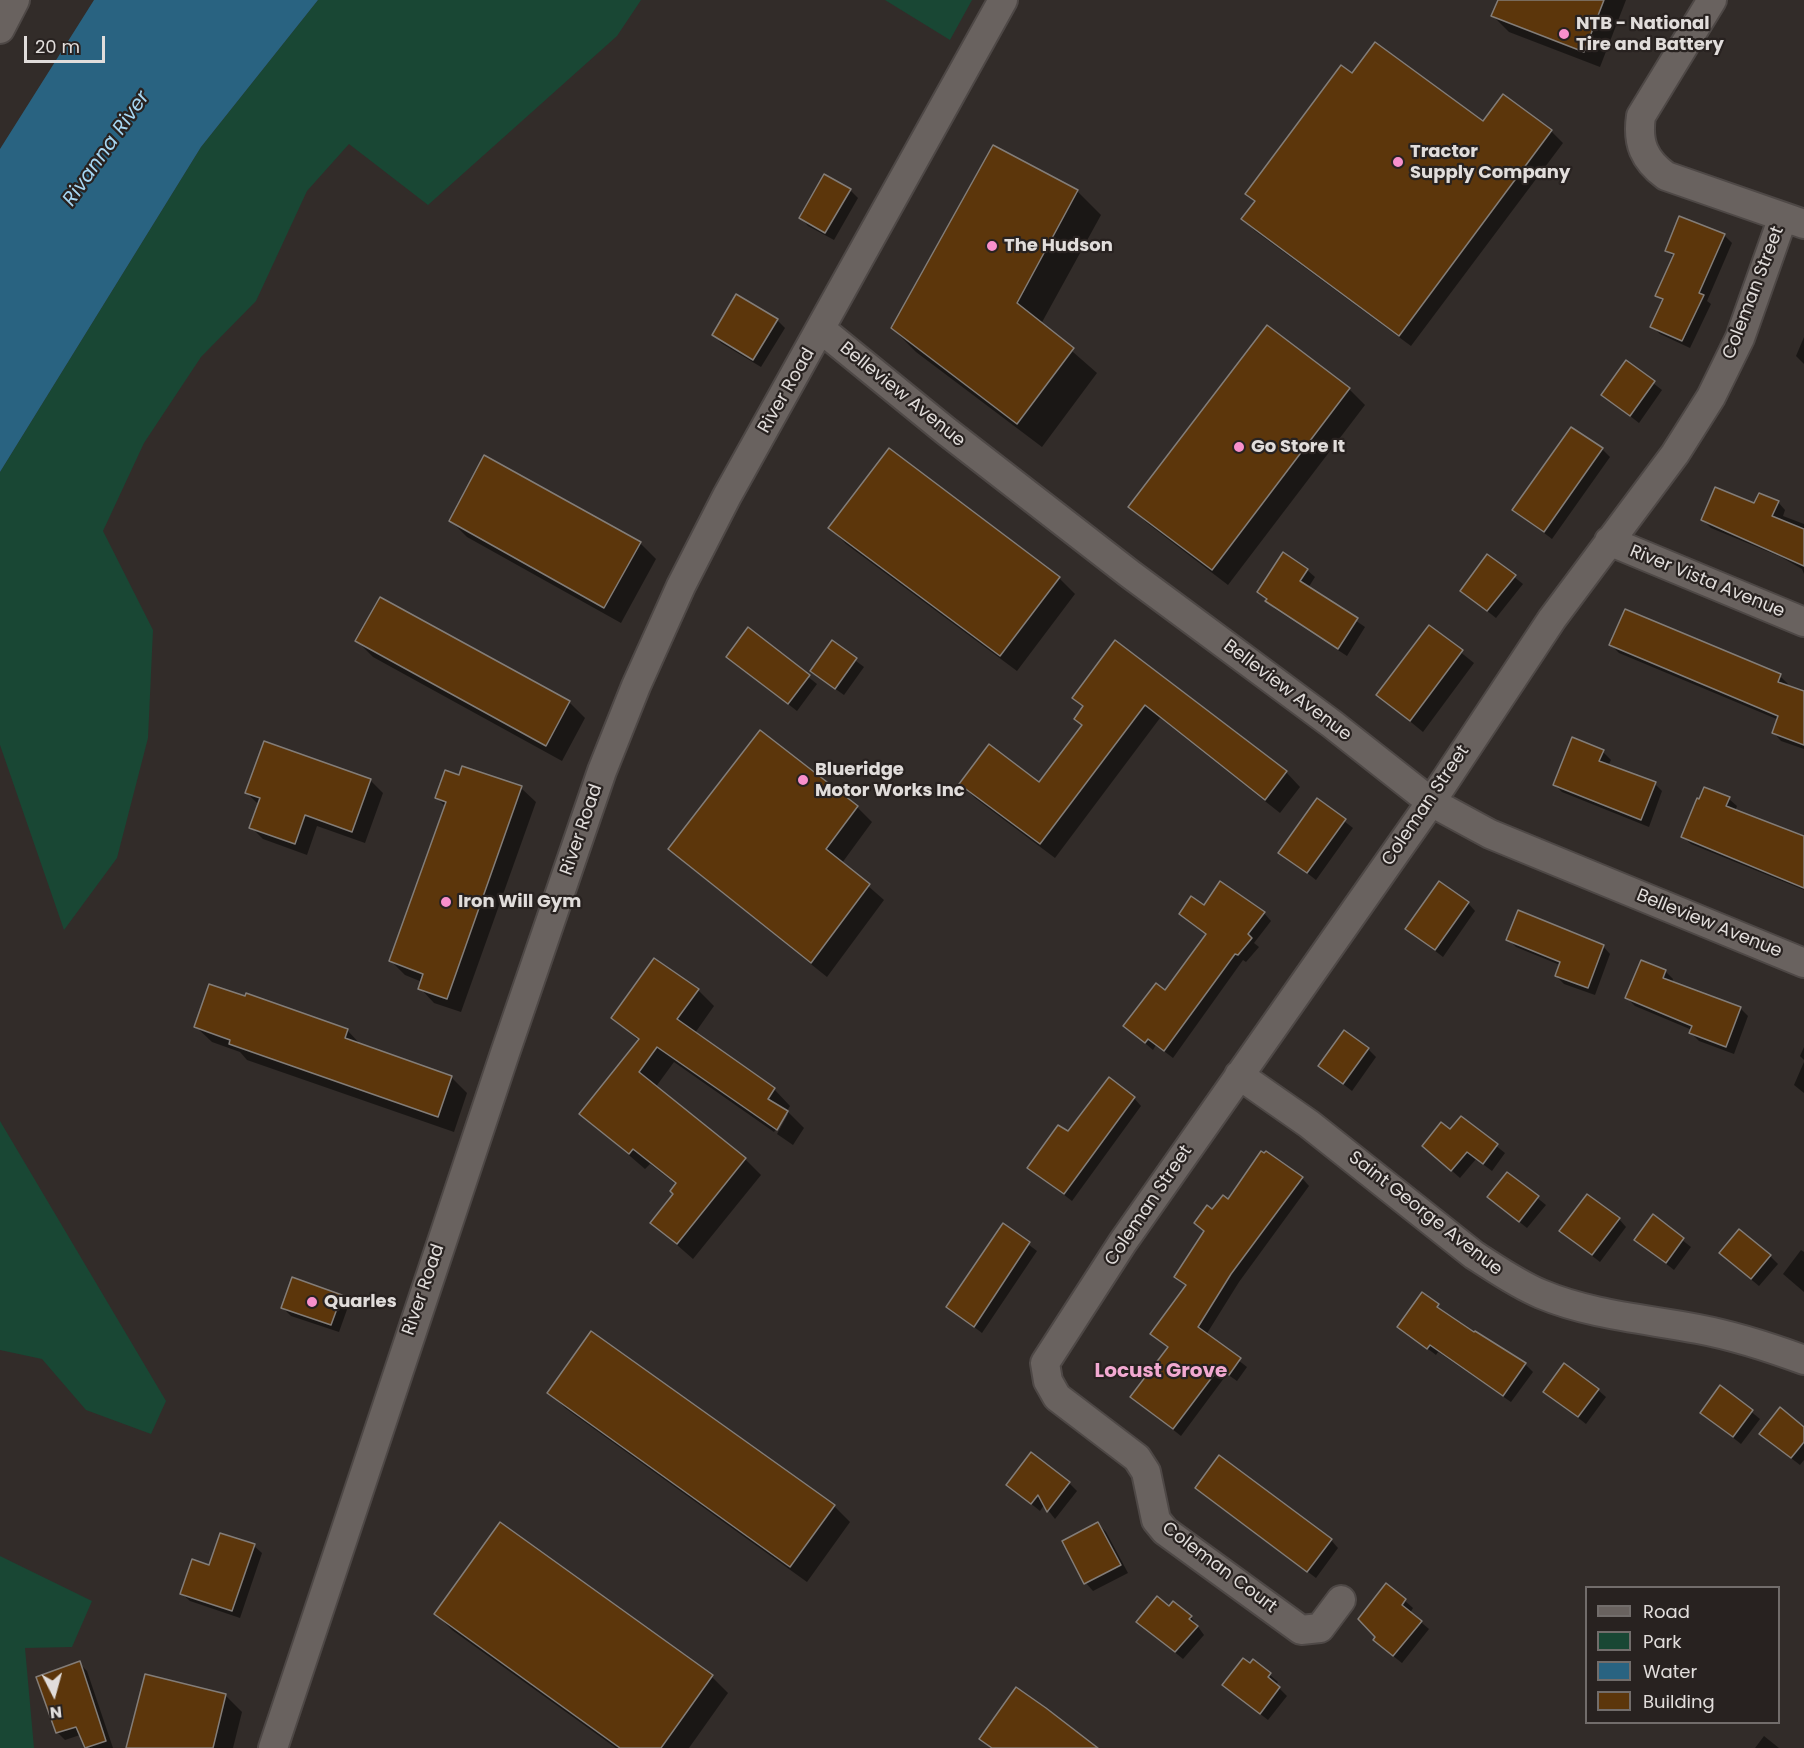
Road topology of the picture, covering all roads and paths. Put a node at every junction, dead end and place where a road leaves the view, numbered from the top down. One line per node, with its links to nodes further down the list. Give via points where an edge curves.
1 (15, 0): 4 (street)
2 (1003, 0): 6 (street, River Road)
3 (1712, 0): 5 (street, via 1641,116 1642,151 1652,166 1666,176)
4 (0, 29)
5 (1793, 220): 7 (street, Coleman Street, via 1711,398)
6 (822, 330): 9 (street, Belleview Avenue, via 1130,574); 15 (street, River Road, via 727,496 681,586 602,771 426,1282)
7 (1609, 542): 8 (street, River Vista Avenue); 9 (street, Coleman Street, via 1552,619)
8 (1804, 622)
9 (1431, 802): 10 (street, Belleview Avenue, via 1490,834); 11 (street, Coleman Street)
10 (1804, 963)
11 (1239, 1075): 12 (street, Saint George Avenue, via 1309,1124 1474,1255 1541,1294 1583,1308 1755,1342); 13 (street, Coleman Street, via 1055,1345 1045,1363)
12 (1804, 1360)
13 (1048, 1381): 14 (street, Coleman Court, via 1057,1397 1137,1458 1146,1472 1156,1520 1165,1531 1301,1630 1320,1628)
14 (1341, 1600)
15 (273, 1748)

